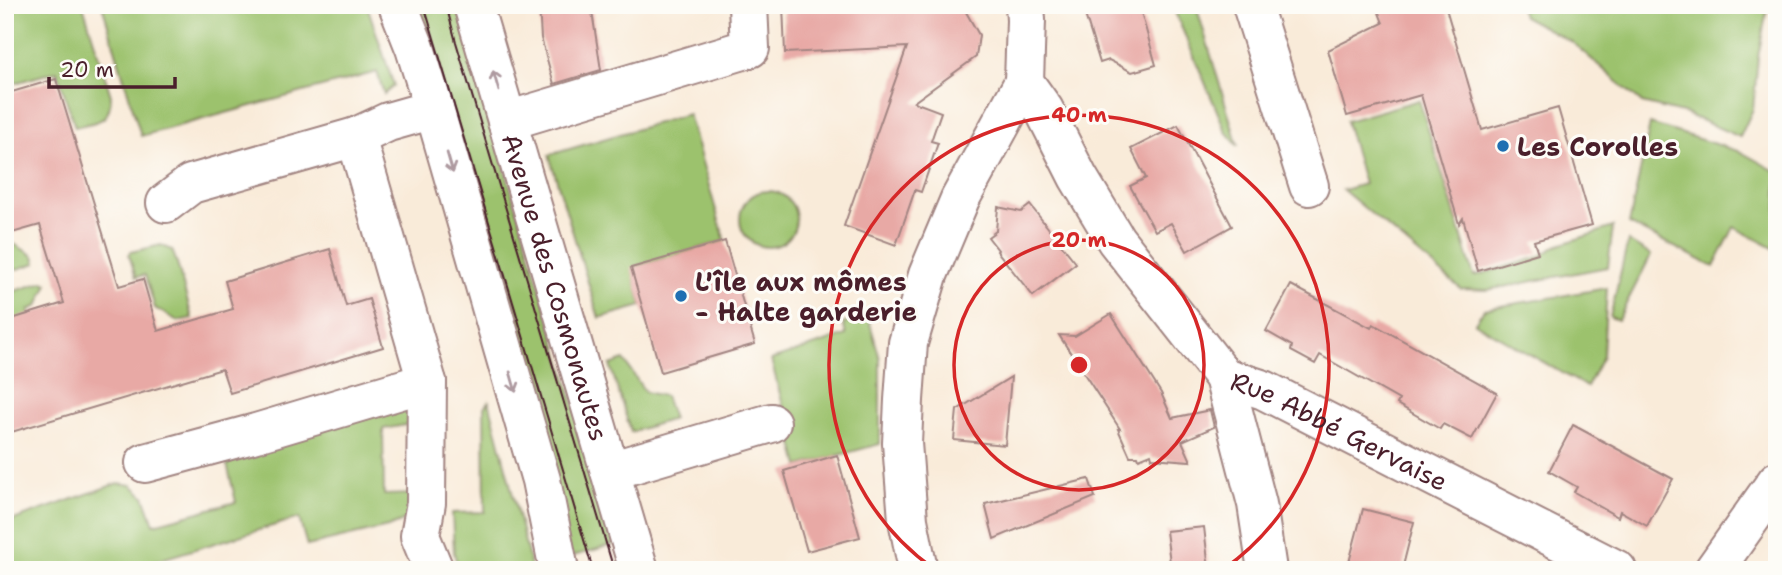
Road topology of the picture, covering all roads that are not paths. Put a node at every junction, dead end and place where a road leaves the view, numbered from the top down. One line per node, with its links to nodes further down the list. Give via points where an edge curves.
1 (398, 5): 7 (street)
2 (473, 5): 8 (street, Avenue des Cosmonautes, one-way to 2)
3 (1025, 5): 6 (street)
4 (1252, 5): 10 (street)
5 (763, 7): 8 (street, via 750,48)
6 (1024, 82): 12 (street, Rue Abbé Gervaise, via 1116,240); 21 (street, via 960,199 928,275 908,343 902,443 908,520)
7 (434, 109): 9 (street, via 387,122); 19 (street, one-way to 19, via 541,480)
8 (507, 121): 16 (street, Avenue des Cosmonautes)
9 (356, 137): 11 (street, via 191,184); 13 (street)
10 (1309, 186)
11 (166, 203)
12 (1224, 377): 22 (street, via 1257,504); 23 (street, Rue Abbé Gervaise, via 1264,390)
13 (427, 382): 15 (street); 18 (street, via 426,503 420,536)
14 (771, 423): 16 (street)
15 (145, 463)
16 (610, 471): 20 (street, Avenue des Cosmonautes)
17 (1777, 481): 24 (street)
18 (434, 570)
19 (559, 570)
20 (639, 570)
21 (918, 570)
22 (1267, 570)
23 (1617, 570)
24 (1714, 570)

